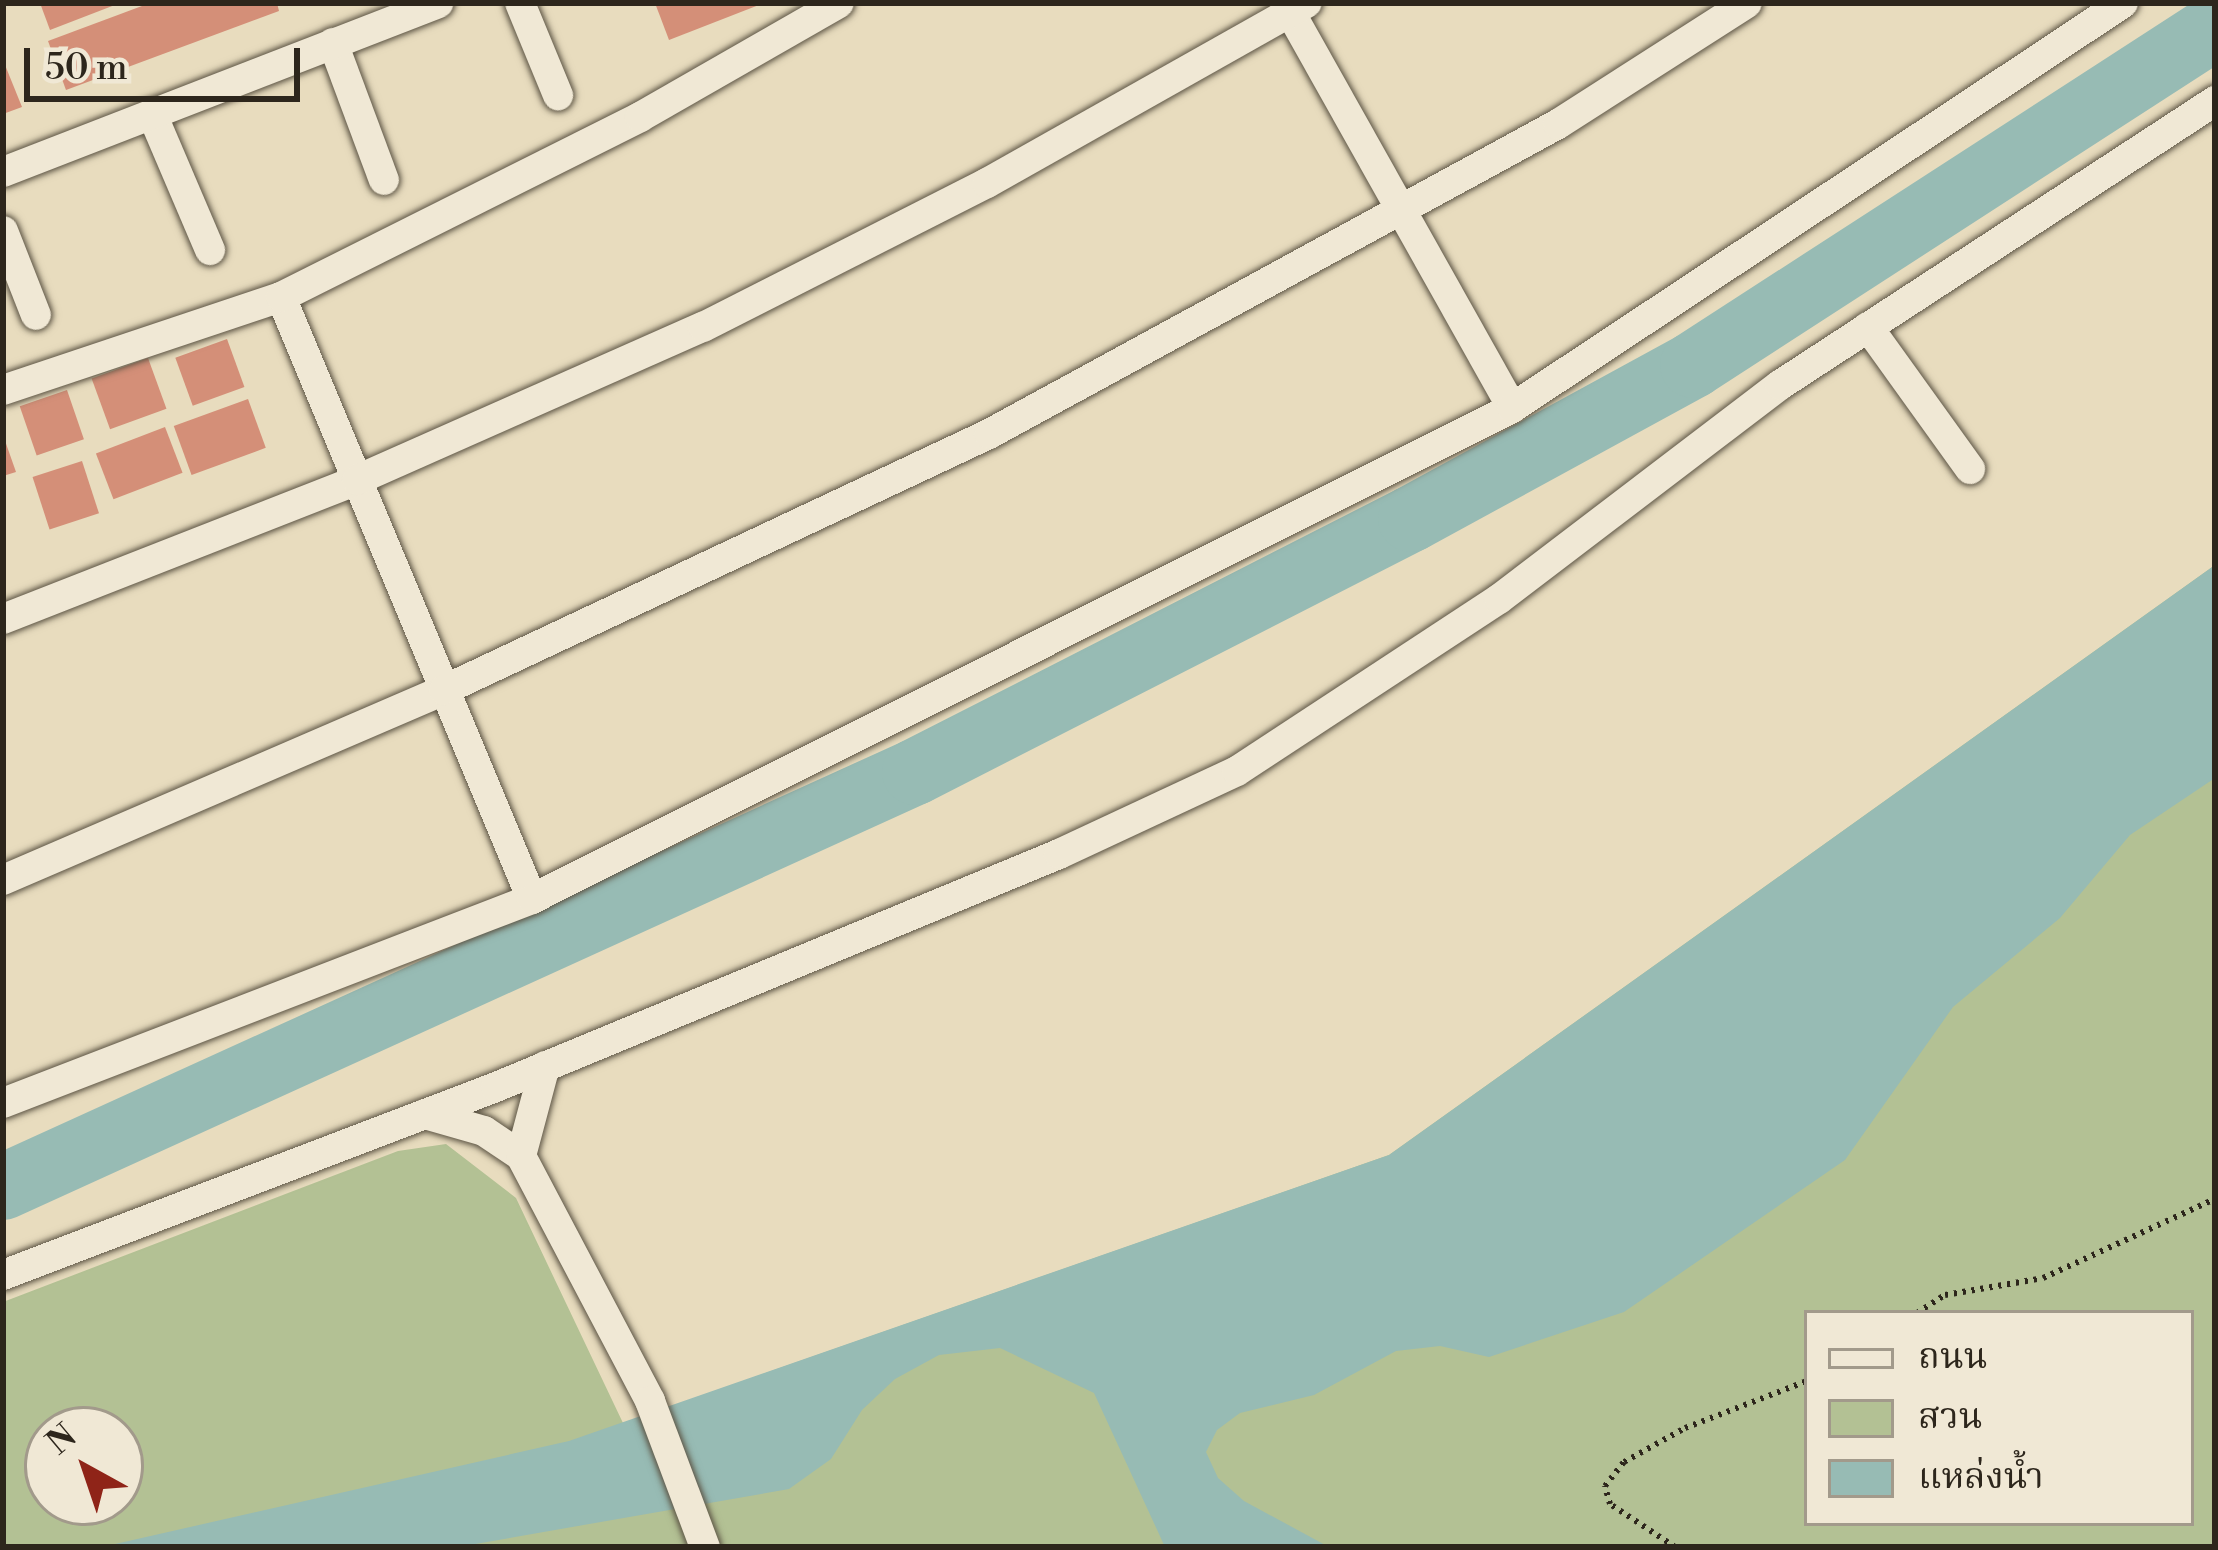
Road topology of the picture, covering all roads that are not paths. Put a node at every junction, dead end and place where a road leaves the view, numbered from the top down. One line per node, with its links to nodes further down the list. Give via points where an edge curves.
1 (438, 3): 7 (street)
2 (520, 3): 8 (street)
3 (839, 3): 16 (street, via 640,117)
4 (1747, 3): 13 (street, via 1558,124)
5 (2122, 3): 20 (street)
6 (1294, 6): 13 (street); 22 (street, via 987,183 703,327)
7 (333, 43): 10 (street); 12 (street)
8 (558, 95)
9 (2215, 100): 18 (street)
10 (152, 114): 11 (street); 15 (street)
11 (3, 172)
12 (384, 180)
13 (1400, 210): 20 (street); 24 (street, via 989,434)
14 (3, 231): 17 (street)
15 (210, 250)
16 (281, 297): 19 (street); 22 (street)
17 (37, 315)
18 (1868, 327): 21 (street); 27 (street, via 1367,692 1237,771 1060,854)
19 (3, 390)
20 (1512, 408): 26 (street)
21 (1970, 469)
22 (357, 480): 23 (street); 24 (street)
23 (3, 619)
24 (444, 690): 25 (street); 26 (street)
25 (3, 880)
26 (532, 899): 28 (street)
27 (545, 1066): 29 (street); 30 (street)
28 (3, 1102)
29 (424, 1114): 30 (street, via 484,1131); 31 (street)
30 (521, 1156): 32 (street, via 650,1401)
31 (3, 1275)
32 (704, 1541)

